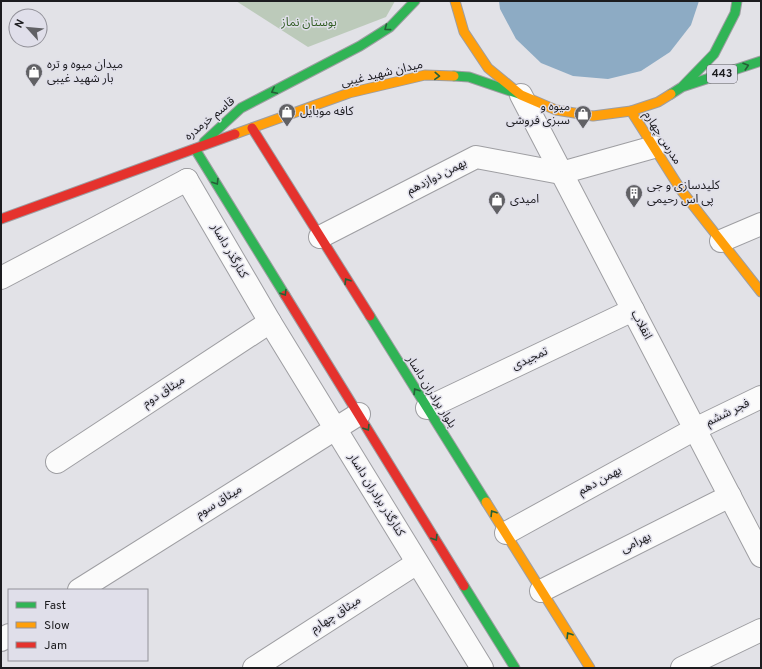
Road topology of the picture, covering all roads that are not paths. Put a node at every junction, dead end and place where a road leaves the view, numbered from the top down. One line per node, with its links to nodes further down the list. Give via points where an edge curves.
1 (415, 1): 10 (street, قاسم خرمدره, one-way to 10, via 390,27 360,46 241,108)
2 (455, 1): 6 (street, میدان شهید غیبی, via 464,32 488,68)
3 (737, 1): 5 (street, میدان شهید غیبی, via 735,13 714,54)
4 (761, 61): 5 (street, 443, one-way to 4)
5 (682, 87): 7 (street, میدان شهید غیبی, via 658,102)
6 (521, 95): 7 (street, میدان شهید غیبی, via 556,110 593,116); 8 (street, میدان شهید غیبی, one-way to 6, via 349,93 425,75 469,77); 11 (street, انقلاب)
7 (631, 111): 9 (street, مدرس چهارم)
8 (252, 128): 10 (street, میدان شهید غیبی); 15 (street, بلوار برادران داسار)
9 (654, 147): 11 (street); 16 (street, مدرس چهارم, via 681,190)
10 (196, 149): 12 (street); 13 (street, قاسم خرمدره); 23 (street, one-way to 23)
11 (562, 173): 15 (street, بهمن دوازدهم, via 476,158); 19 (street, انقلاب)
12 (187, 180): 17 (street); 20 (street, کنارگذر داسار)
13 (1, 219)
14 (761, 224): 16 (street)
15 (320, 237): 22 (street, بلوار برادران داسار, one-way to 15)
16 (721, 241): 18 (street, مدرس چهارم)
17 (1, 278)
18 (761, 292)
19 (633, 310): 22 (street, تمجیدی); 25 (street, انقلاب)
20 (270, 322): 24 (street, کنارگذر برادران داسار); 26 (street, میثاق دوم)
21 (761, 397): 25 (street, فجر ششم)
22 (427, 408): 28 (street, بلوار برادران داسار, one-way to 22)
23 (358, 414): 24 (street, میثاق سوم); 36 (street, one-way to 36)
24 (335, 429): 30 (street, کنارگذر برادران داسار); 31 (street, میثاق سوم)
25 (695, 429): 27 (street, انقلاب); 28 (street, بهمن دهم)
26 (57, 462)
27 (730, 496): 29 (street, انقلاب); 32 (street, بهرامی)
28 (506, 533): 32 (street, بلوار برادران داسار)
29 (761, 556)
30 (417, 563): 34 (street, میثاق چهارم); 35 (street, کنارگذر برادران داسار)
31 (82, 589)
32 (541, 590): 37 (street, بلوار برادران داسار, one-way to 32)
33 (761, 630): 38 (street)
34 (254, 668)
35 (482, 668)
36 (516, 668)
37 (590, 668)
38 (682, 668)

